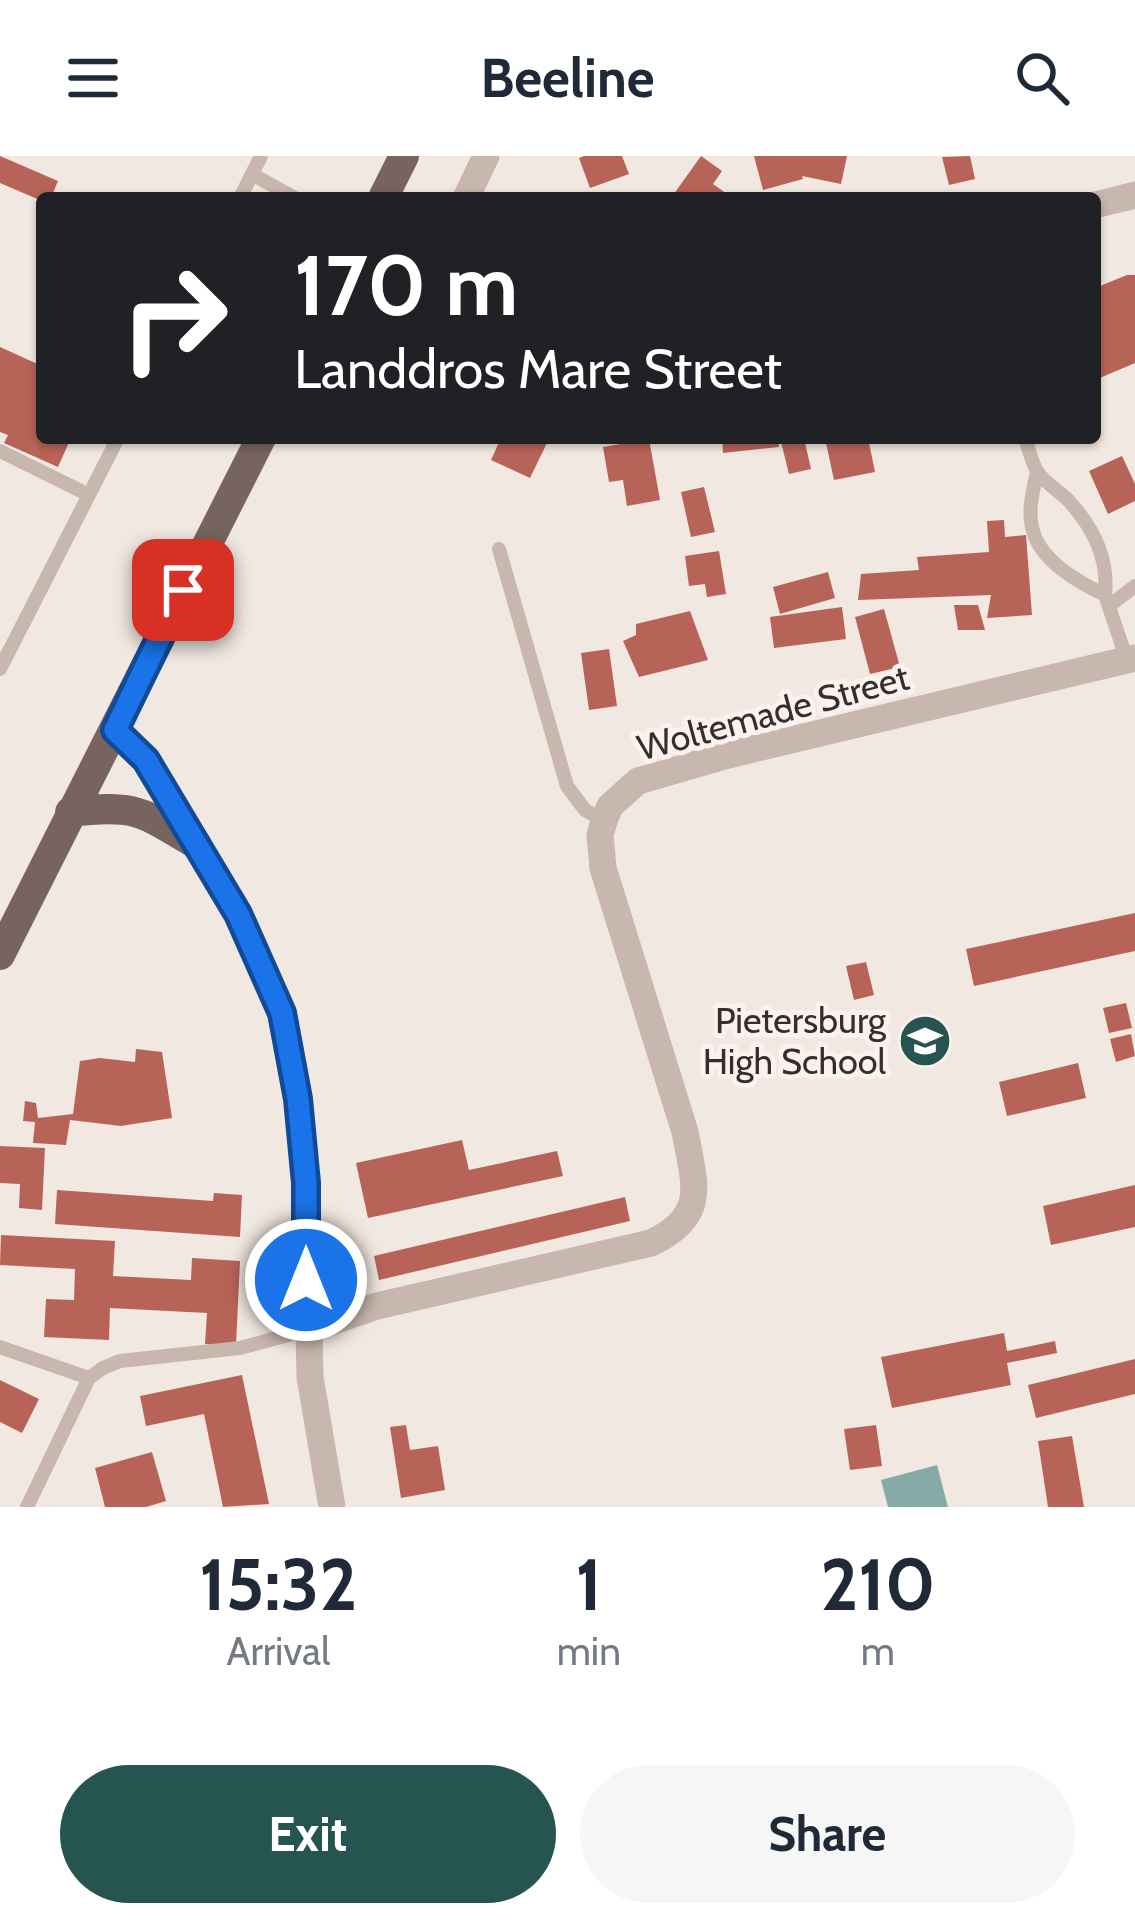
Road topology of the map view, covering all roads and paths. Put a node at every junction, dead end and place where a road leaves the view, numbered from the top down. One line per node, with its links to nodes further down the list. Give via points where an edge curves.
1 (261, 156): 4 (lane)
2 (404, 156): 7 (main road)
3 (486, 156): 8 (street)
4 (252, 174): 5 (lane); 6 (lane)
5 (243, 192)
6 (284, 192)
7 (386, 192)
8 (469, 192)
9 (1135, 196): 10 (street)
10 (1101, 204)
11 (115, 444): 16 (lane)
12 (258, 444): 22 (main road)
13 (1027, 444): 15 (lane)
14 (0, 451): 16 (lane)
15 (1037, 472): 19 (lane, via 1087,524 1108,572); 19 (lane, via 1033,532 1063,571)
16 (89, 495): 21 (lane)
17 (499, 549): 24 (lane, via 567,786)
18 (1135, 586): 19 (lane)
19 (1107, 601): 20 (lane)
20 (1131, 659): 24 (street, Woltemade Street, via 665,772 638,781)
21 (0, 669)
22 (115, 730): 23 (main road); 25 (street, via 146,760)
23 (70, 812): 25 (main road, via 141,812); 26 (main road)
24 (604, 821): 27 (street, via 603,868 686,1132 693,1201 684,1222 651,1243 377,1306)
25 (196, 844): 27 (street, via 264,970 292,1055 306,1183)
26 (0, 955)
27 (308, 1330): 29 (lane, via 241,1348 120,1361); 31 (street)
28 (0, 1347): 29 (lane)
29 (89, 1378): 30 (lane)
30 (27, 1507)
31 (332, 1507)

